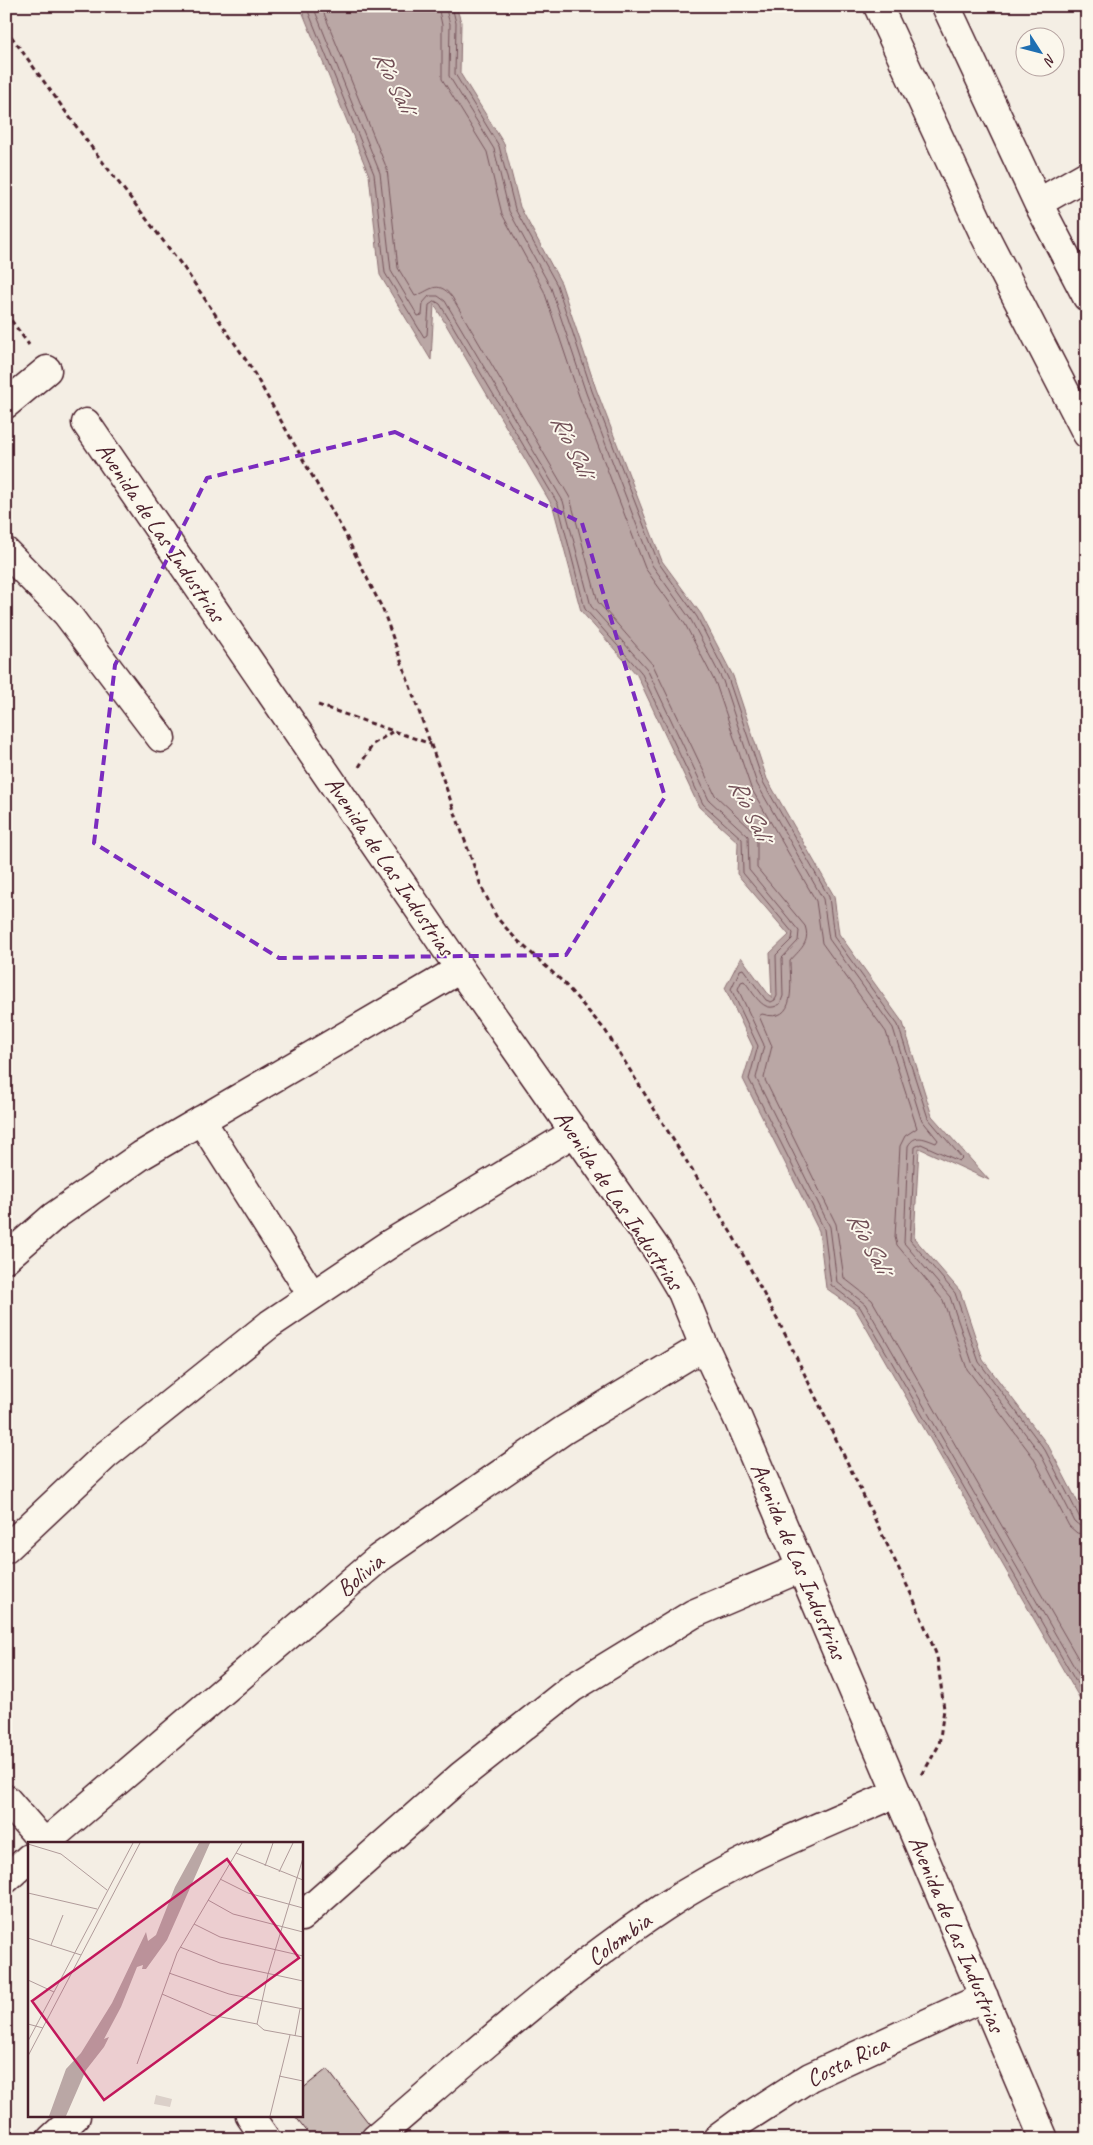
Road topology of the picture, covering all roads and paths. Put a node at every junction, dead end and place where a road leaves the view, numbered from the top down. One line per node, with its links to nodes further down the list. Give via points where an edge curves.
1 (878, 6): 10 (street, via 983,232)
2 (946, 6): 5 (street)
3 (6, 30): 15 (path, via 184,268 250,366 384,610)
4 (1087, 176): 5 (street)
5 (1038, 203): 6 (street)
6 (1087, 297)
7 (48, 370): 8 (street)
8 (6, 404)
9 (86, 423): 16 (street, Avenida de Las Industrias)
10 (1087, 434)
11 (6, 552): 14 (street, via 67,614)
12 (316, 705): 13 (path)
13 (392, 732): 15 (path); 16 (path, via 373,744 362,759)
14 (161, 738)
15 (431, 744): 25 (path, via 481,886 497,918 563,982 606,1030 733,1236 786,1336 914,1600 937,1656 944,1709 939,1745 924,1773)
16 (345, 801): 17 (street, Avenida de Las Industrias)
17 (460, 969): 18 (street); 19 (street, Avenida de Las Industrias)
18 (201, 1120): 20 (street, via 142,1155 53,1217); 21 (street)
19 (575, 1132): 21 (street, via 391,1243); 22 (street, Avenida de Las Industrias, via 658,1250 682,1292)
20 (6, 1258)
21 (312, 1295): 23 (street, via 270,1324 106,1454)
22 (704, 1346): 24 (street, Avenida de Las Industrias); 28 (street, Bolivia, via 564,1430 379,1558)
23 (6, 1549)
24 (802, 1568): 25 (street, Avenida de Las Industrias); 31 (street, via 693,1614 572,1688 460,1776)
25 (897, 1793): 32 (street, Avenida de Las Industrias); 37 (street, Colombia, via 751,1856 664,1906 569,1975)
26 (6, 1798): 27 (street)
27 (43, 1842)
28 (47, 1842)
29 (28, 1859): 30 (street)
30 (6, 1878)
31 (302, 1916)
32 (984, 1997): 38 (street, Costa Rica, via 810,2077); 39 (street, Avenida de Las Industrias)
33 (74, 2118): 35 (street)
34 (251, 2118): 36 (street)
35 (51, 2139)
36 (266, 2139)
37 (376, 2139)
38 (717, 2139)
39 (1044, 2139)

